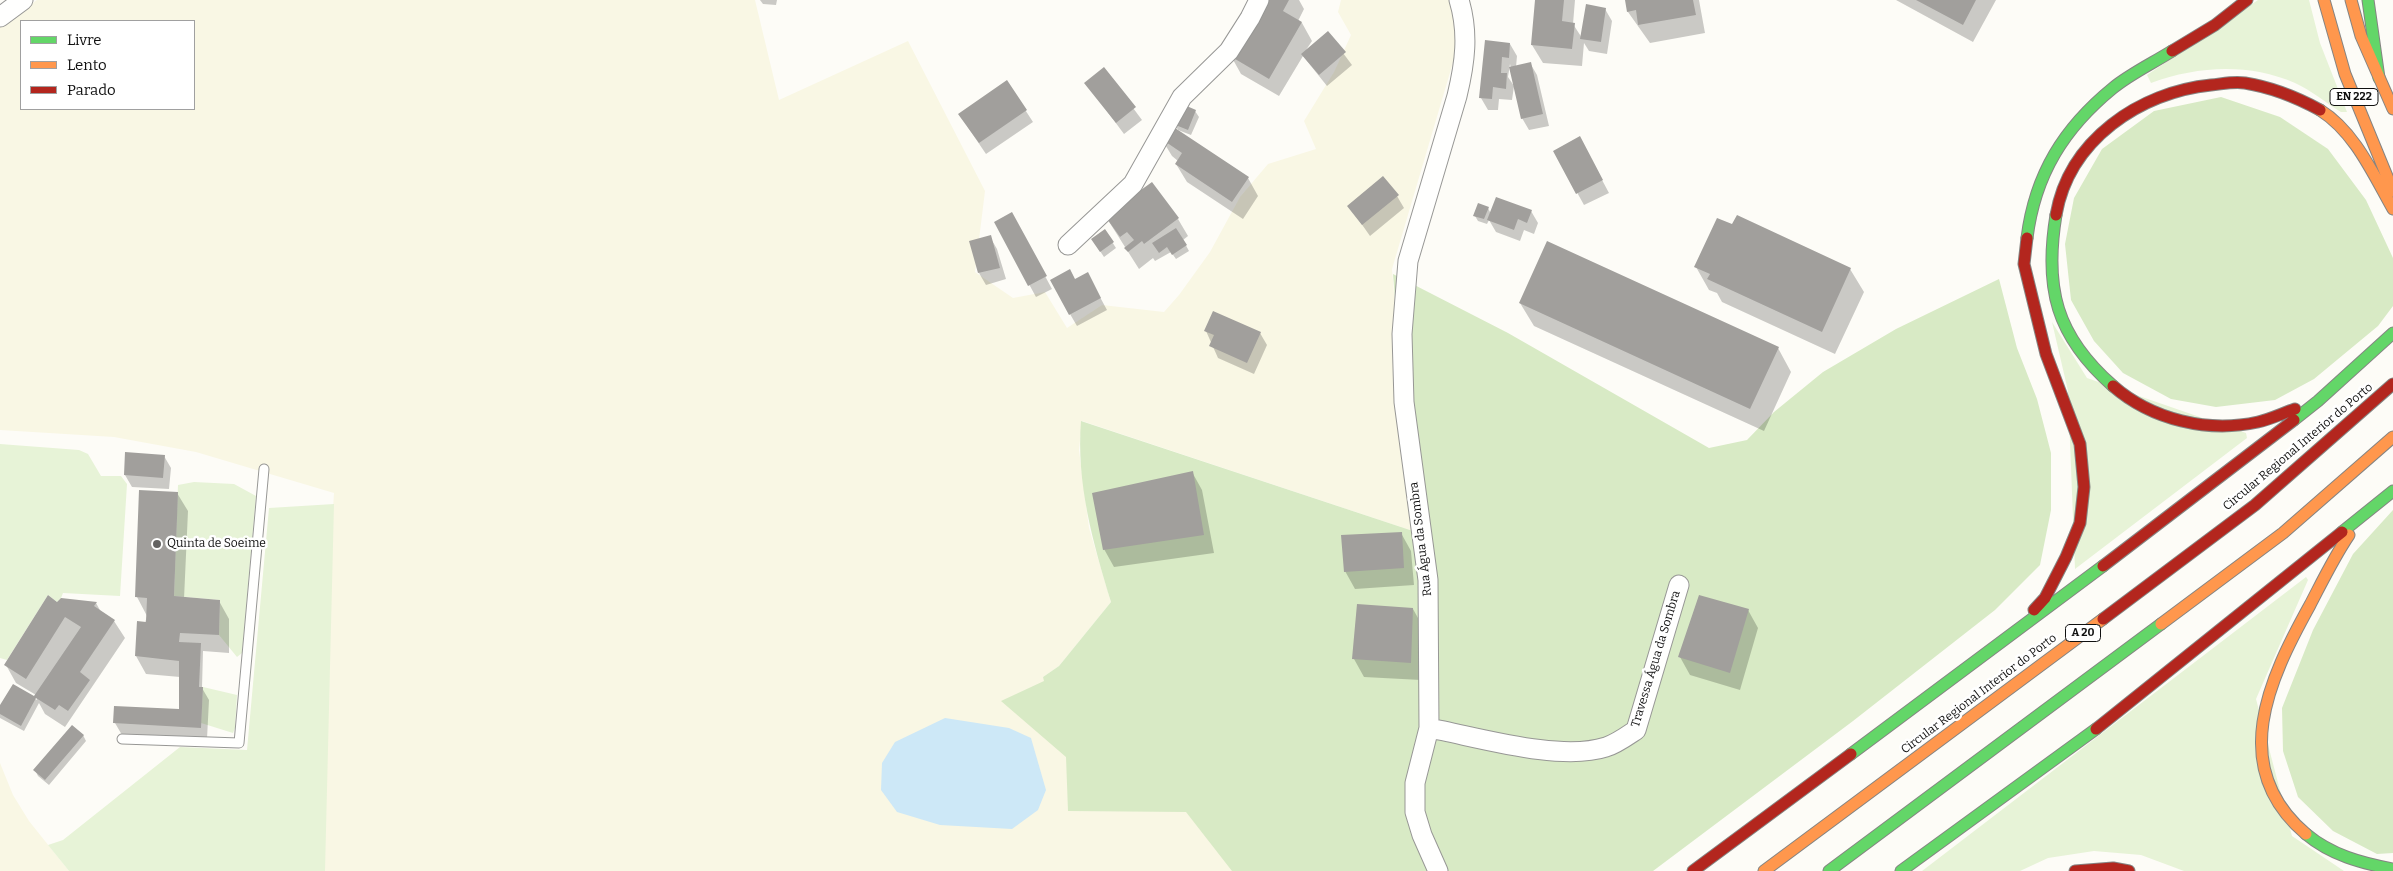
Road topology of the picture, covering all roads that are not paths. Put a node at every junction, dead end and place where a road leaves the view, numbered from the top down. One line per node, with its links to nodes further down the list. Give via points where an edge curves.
1 (23, 0): 8 (street)
2 (1259, 0): 13 (street, via 1229,50 1182,97 1133,184)
3 (1459, 0): 23 (street, Rua Água da Sombra, via 1466,41 1464,68 1408,261 1403,308 1402,368 1408,439 1428,580)
4 (2247, 0): 22 (main road, via 2215,25 2114,87 2074,125 2044,171 2030,215 2024,264 2046,354 2080,444 2084,488 2080,523 2066,556 2044,598)
5 (2324, 0): 11 (main road, EN 222, via 2345,74)
6 (2351, 0): 9 (main road, EN 222, via 2361,36)
7 (2368, 0): 9 (main road)
8 (0, 17)
9 (2379, 78): 10 (main road)
10 (2393, 109)
11 (2393, 191)
12 (2393, 209): 16 (main road, via 2358,149 2324,112 2283,94 2245,83 2200,84 2160,94 2131,108 2095,137 2068,178 2054,219 2050,264 2054,298 2074,343 2095,371 2138,403 2172,418 2216,427 2260,422)
13 (1068, 245)
14 (2390, 337): 16 (main road)
15 (2393, 384): 28 (main road, Circular Regional Interior do Porto / A 20, via 2255,505)
16 (2318, 401): 22 (main road)
17 (2393, 437): 29 (main road, via 2283,533)
18 (264, 469): 24 (lane, via 239,743)
19 (2393, 491): 20 (main road)
20 (2361, 517): 25 (main road, via 2344,541 2274,681 2262,722 2263,751 2268,779 2278,803 2300,832 2334,853 2367,866); 30 (main road, via 2083,740)
21 (1679, 585): 23 (street, Travessa Água da Sombra, via 1636,730 1607,747 1579,753 1550,751)
22 (2010, 637): 27 (main road)
23 (1429, 728): 26 (street, Rua Água da Sombra, via 1415,783 1415,812)
24 (122, 739)
25 (2393, 869)
26 (1438, 871)
27 (1693, 871)
28 (1764, 871)
29 (1829, 871)
30 (1901, 871)
31 (2075, 871): 32 (main road, via 2113,868)
32 (2129, 871)

